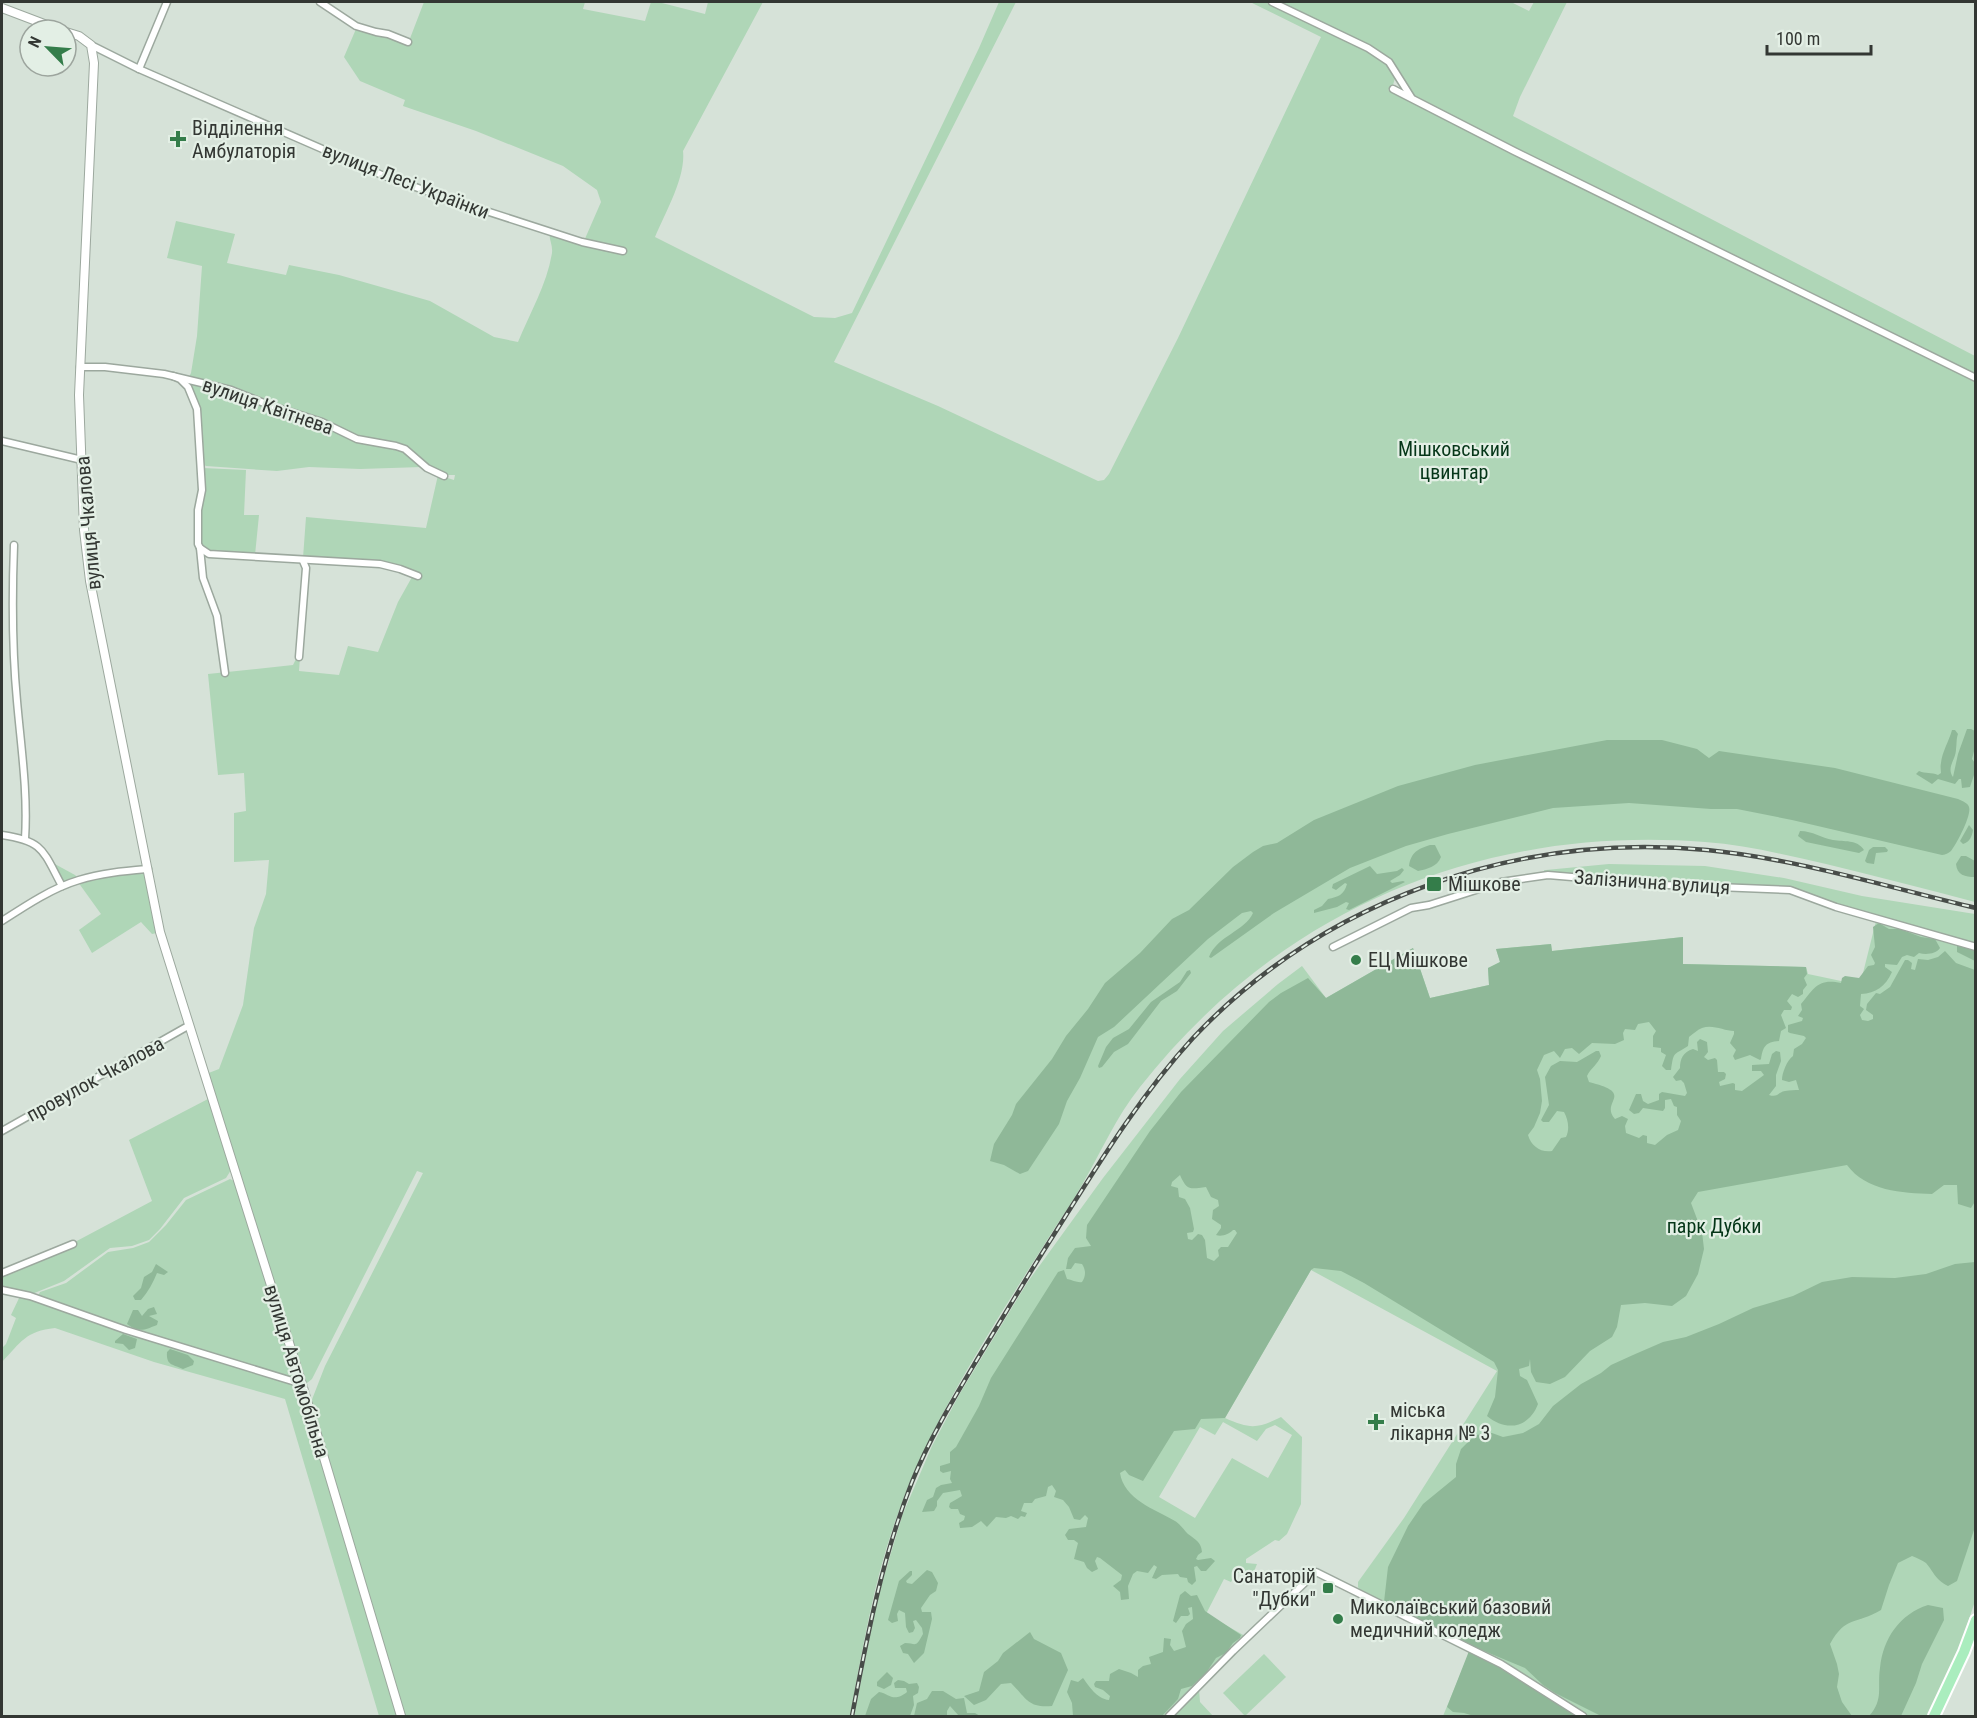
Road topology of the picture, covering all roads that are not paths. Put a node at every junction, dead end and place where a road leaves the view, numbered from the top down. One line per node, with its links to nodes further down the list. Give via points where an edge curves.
1 (167, 2): 9 (street)
2 (321, 2): 7 (street, via 356,26)
3 (1272, 2): 11 (street, via 1389,62)
4 (2, 8): 5 (street)
5 (28, 18)
6 (78, 36): 8 (street, вулиця Лесі Українки)
7 (408, 42)
8 (91, 45): 9 (street, вулиця Лесі Українки); 13 (street, вулиця Чкалова, via 94,63)
9 (139, 69): 12 (street, вулиця Лесі Українки, via 382,175 582,243)
10 (1394, 89): 11 (street)
11 (1411, 98): 15 (street)
12 (623, 251)
13 (80, 367): 14 (street, вулиця Квітнева); 17 (street, вулиця Чкалова)
14 (173, 376): 18 (street, вулиця Квітнева, via 231,390 322,422 357,439 405,449 427,468); 20 (street, via 188,387 197,409 202,490 198,510)
15 (1976, 378)
16 (2, 441): 17 (street)
17 (82, 460): 27 (street, вулиця Чкалова, via 87,563)
18 (444, 476)
19 (14, 545): 26 (street, via 11,609 25,784)
20 (200, 548): 21 (street, via 209,554); 24 (street, via 203,578 217,616)
21 (303, 561): 22 (street, via 380,564); 23 (street, via 306,568)
22 (417, 576)
23 (299, 657)
24 (225, 673)
25 (2, 835): 26 (street)
26 (25, 839): 28 (street, via 40,848)
27 (148, 868): 28 (street, via 94,876); 32 (street, вулиця Чкалова, via 160,932)
28 (62, 886): 29 (street)
29 (2, 921)
30 (1334, 947): 31 (street, Залізнична вулиця, via 1411,908 1501,882 1548,875 1790,890)
31 (1976, 947)
32 (188, 1026): 33 (street, провулок Чкалова); 37 (street, вулиця Автомобільна)
33 (2, 1131)
34 (74, 1245): 35 (street)
35 (2, 1273)
36 (2, 1290): 37 (street)
37 (302, 1384): 39 (street, вулиця Автомобільна)
38 (1976, 1620): 42 (main road)
39 (401, 1716)
40 (1169, 1716): 41 (street, via 1316,1572 1501,1664)
41 (1582, 1716)
42 (1934, 1716)

